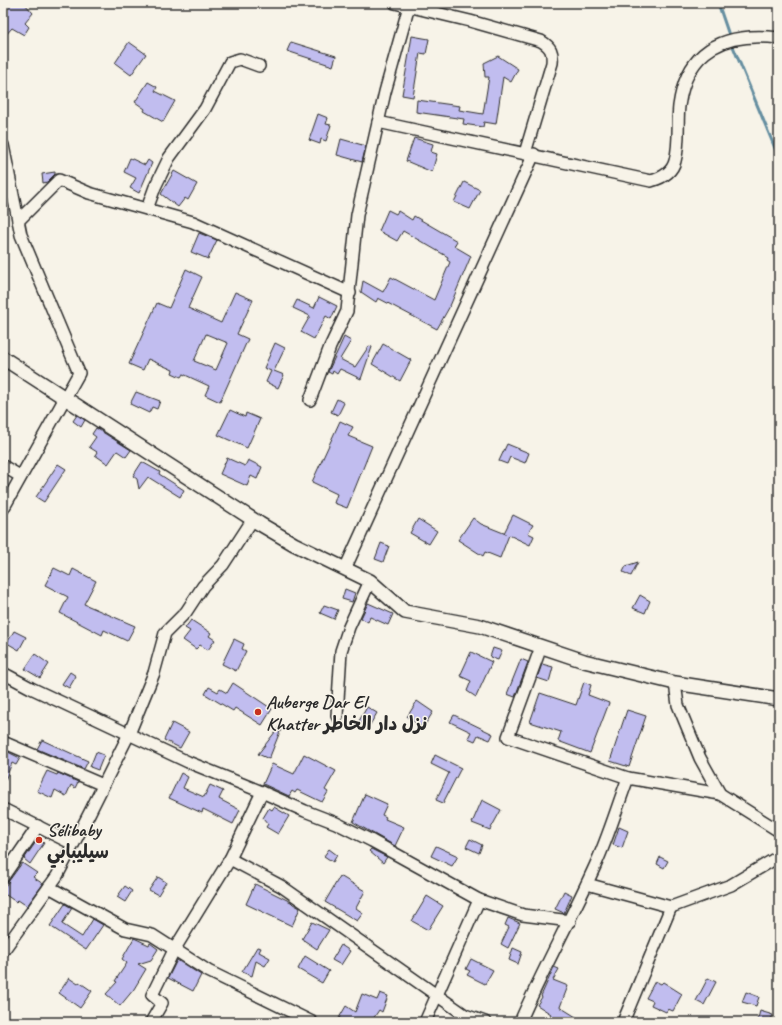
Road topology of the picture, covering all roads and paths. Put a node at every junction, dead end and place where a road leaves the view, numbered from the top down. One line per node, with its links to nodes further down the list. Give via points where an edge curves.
1 (395, 3): 2 (street)
2 (409, 6): 5 (street); 7 (street, via 541,41 549,46 553,54 552,63)
3 (779, 38): 7 (street, via 744,37 722,41 705,52 692,68 683,86 675,161 670,171 661,178 651,180)
4 (260, 66): 8 (street, via 240,59 230,62 205,109 169,158)
5 (378, 122): 7 (street); 10 (street, via 357,215)
6 (3, 145): 9 (street)
7 (529, 154): 18 (street)
8 (147, 209): 9 (street, via 90,193 59,180); 10 (street, via 193,222)
9 (18, 221): 12 (street, via 21,235 79,373)
10 (350, 293): 13 (street, via 347,311)
11 (3, 358): 12 (main road)
12 (64, 399): 15 (street); 17 (main road, via 123,434)
13 (310, 400)
14 (3, 466): 15 (street)
15 (20, 476): 16 (street)
16 (3, 508)
17 (253, 519): 18 (main road, via 294,544); 25 (street, via 223,565 203,586 186,612 165,633 154,672)
18 (345, 569): 19 (main road)
19 (370, 581): 20 (main road, via 405,612 480,626); 24 (street, via 349,627 341,652)
20 (541, 647): 22 (main road, via 584,661); 27 (street, via 508,737)
21 (3, 673): 25 (street)
22 (675, 683): 23 (main road); 30 (street, via 678,705 700,758)
23 (779, 699)
24 (337, 716)
25 (129, 734): 28 (street); 29 (street, via 188,762)
26 (3, 742): 28 (street)
27 (628, 778): 30 (street); 38 (street)
28 (103, 785): 34 (street)
29 (262, 792): 36 (street); 40 (street, via 336,823)
30 (720, 794): 33 (street)
31 (3, 809): 32 (street)
32 (38, 826): 34 (street); 37 (street)
33 (779, 831)
34 (73, 844): 39 (street)
35 (779, 858): 41 (street, via 731,885)
36 (230, 859): 43 (street); 45 (street, via 281,886)
37 (3, 877)
38 (587, 884): 41 (street); 42 (street)
39 (49, 887): 43 (street, via 125,929 152,935); 44 (street)
40 (479, 900): 42 (street, via 523,915); 45 (street)
41 (671, 907): 51 (street)
42 (570, 921): 50 (street, via 539,977)
43 (174, 950): 46 (street, via 152,995 162,1003); 47 (street, via 215,974)
44 (3, 951)
45 (437, 995): 48 (street); 49 (street, via 465,1015)
46 (151, 1022)
47 (312, 1022)
48 (425, 1022)
49 (485, 1022)
50 (520, 1022)
51 (623, 1022)

